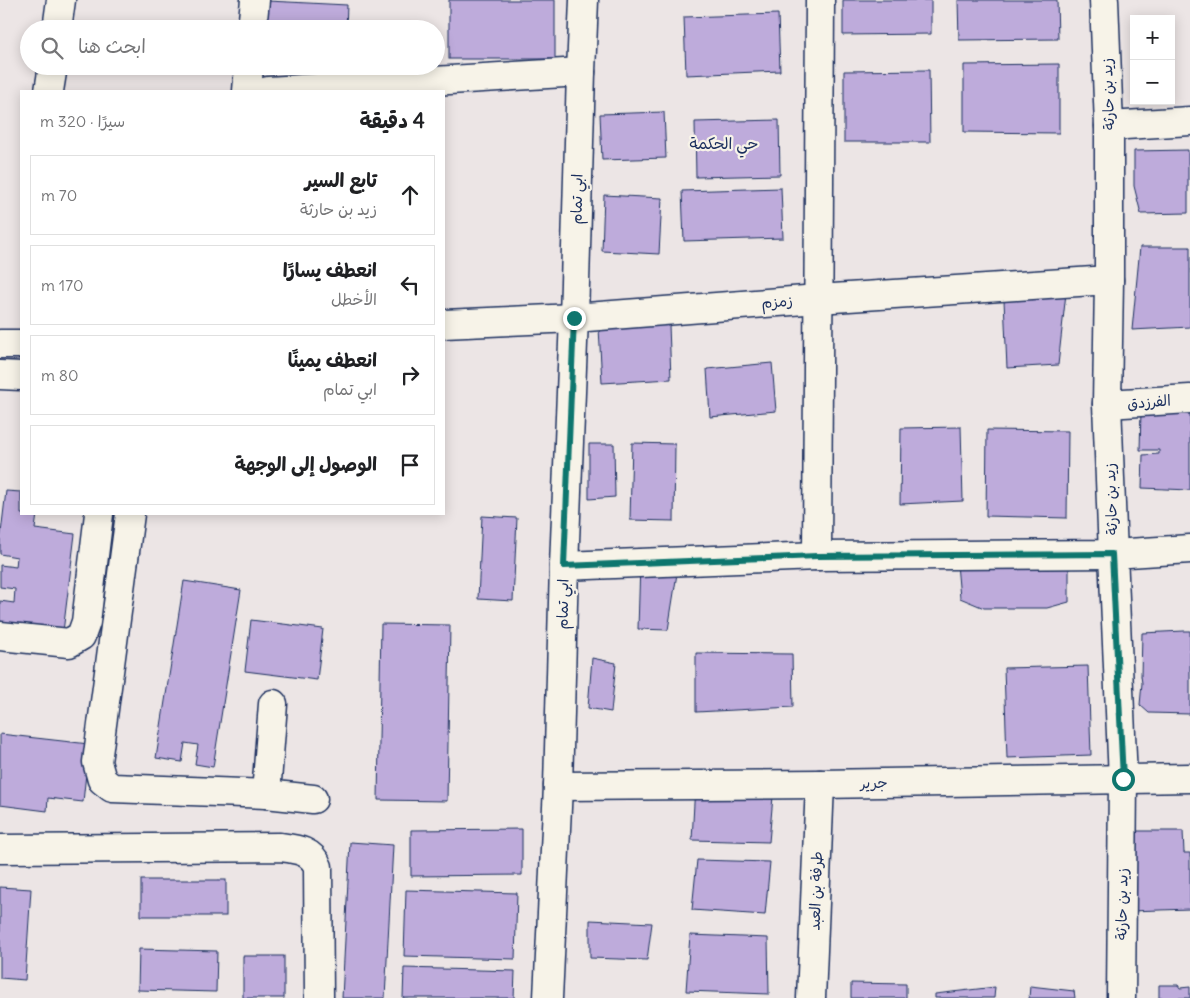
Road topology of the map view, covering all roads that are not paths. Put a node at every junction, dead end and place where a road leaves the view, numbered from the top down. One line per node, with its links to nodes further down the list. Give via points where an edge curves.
1 (61, 0): 6 (street)
2 (255, 0): 7 (street)
3 (584, 0): 8 (street, ابي تمام)
4 (820, 0): 17 (street)
5 (1104, 0): 15 (street, زيد بن حارثة)
6 (58, 20)
7 (253, 20)
8 (581, 72): 13 (street); 18 (street, ابي تمام)
9 (51, 75): 11 (street)
10 (248, 75): 12 (street)
11 (49, 90)
12 (246, 90)
13 (284, 90)
14 (1190, 121): 15 (street)
15 (1110, 126): 16 (street, زيد بن حارثة)
16 (1109, 280): 17 (street, زمزم); 23 (street, زيد بن حارثة)
17 (818, 299): 18 (street, زمزم); 28 (street)
18 (574, 318): 19 (street, زمزم); 29 (street, ابي تمام)
19 (445, 324)
20 (0, 375): 21 (street)
21 (20, 376)
22 (1190, 399): 23 (street, الفرزدق)
23 (1107, 404): 27 (street, زيد بن حارثة)
24 (99, 515): 30 (street, via 86,622 80,636 69,643)
25 (130, 515): 36 (street, via 97,762 102,780 112,788)
26 (1190, 549): 27 (street)
27 (1112, 554): 28 (street); 33 (street, زيد بن حارثة)
28 (817, 556): 29 (street)
29 (564, 566): 35 (street, ابي تمام)
30 (0, 636)
31 (273, 704): 36 (street)
32 (1190, 778): 33 (street, جرير)
33 (1123, 779): 34 (street, جرير); 42 (street, زيد بن حارثة)
34 (820, 784): 35 (street, جرير); 41 (street, طرفة بن العبد)
35 (558, 786): 40 (street, ابي تمام)
36 (266, 794): 37 (street)
37 (313, 799)
38 (0, 849): 39 (street, via 280,847 306,852 318,867)
39 (319, 998)
40 (548, 998)
41 (812, 998)
42 (1121, 998)

